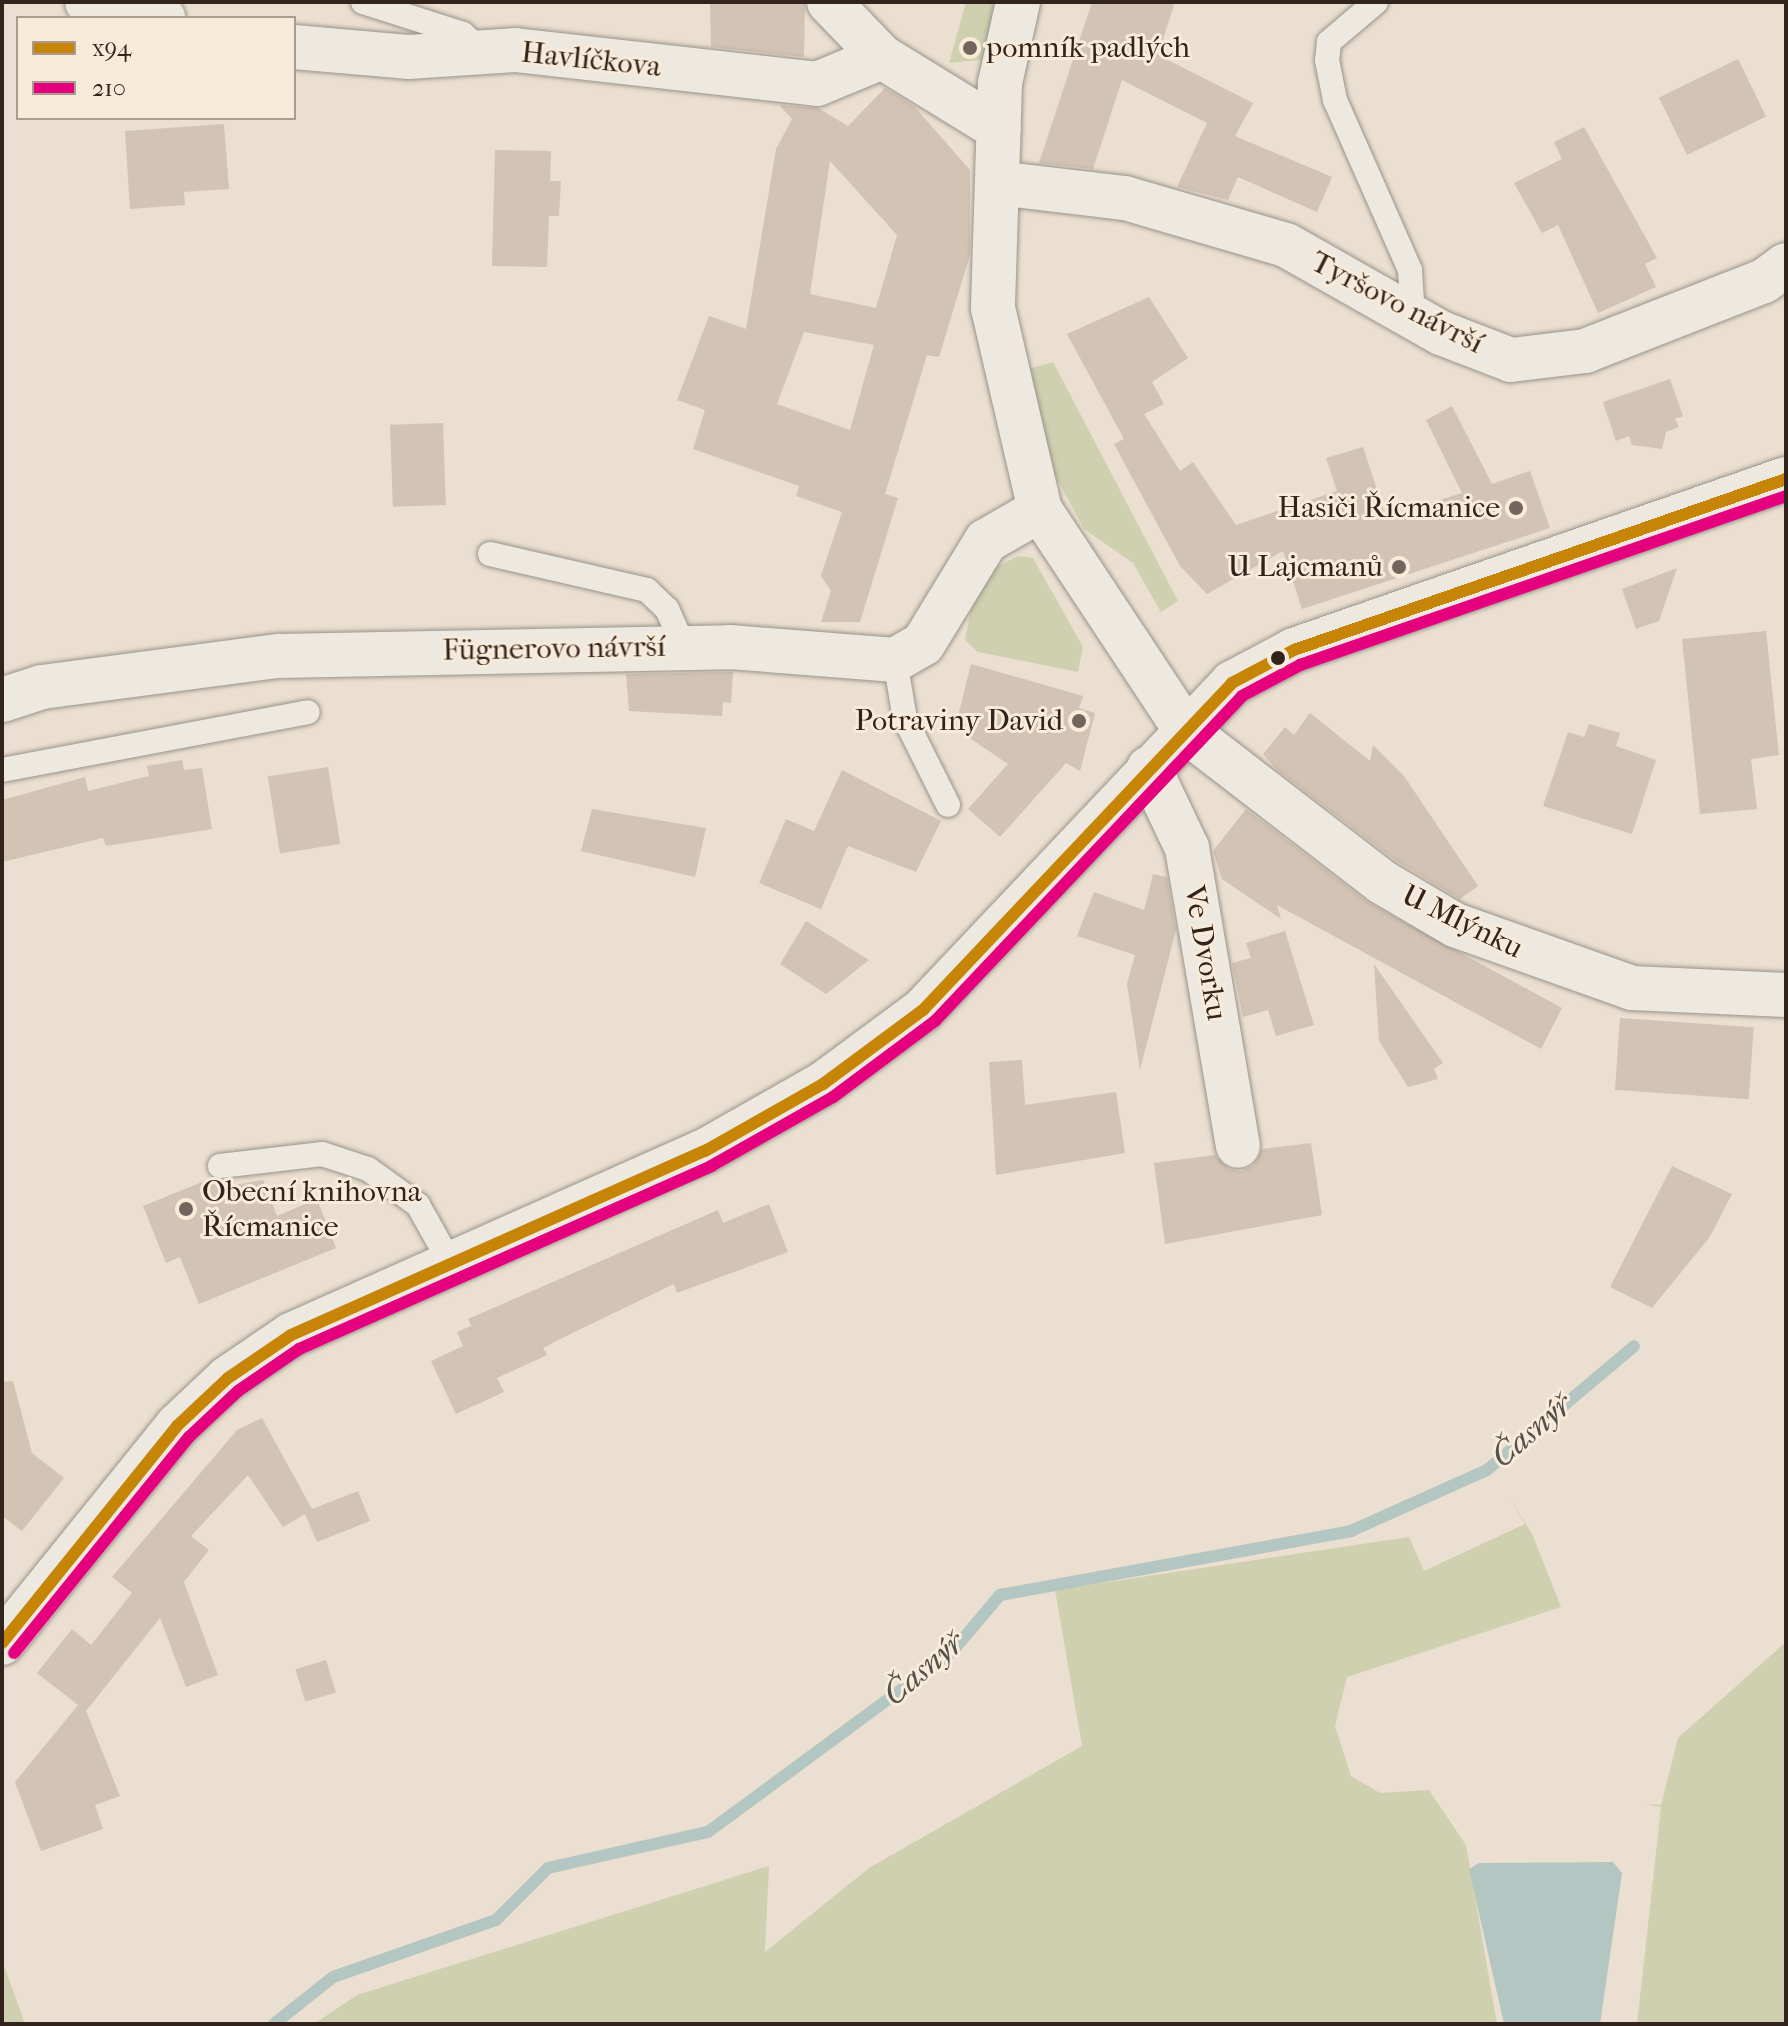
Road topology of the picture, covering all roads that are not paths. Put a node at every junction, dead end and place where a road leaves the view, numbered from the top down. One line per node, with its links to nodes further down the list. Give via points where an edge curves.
1 (87, 2): 6 (street)
2 (363, 2): 8 (lane, via 463,34)
3 (829, 2): 9 (street)
4 (1018, 2): 10 (street, via 1000,83)
5 (1376, 2): 13 (lane, via 1329,42 1327,60 1335,100 1410,270)
6 (154, 16)
7 (296, 47): 8 (street, Havlíčkova, via 408,57)
8 (482, 52): 9 (street, Havlíčkova, via 515,50 817,84)
9 (882, 57): 10 (street)
10 (999, 129): 11 (street)
11 (997, 183): 13 (street, Tyršovo návrší, via 1125,198 1286,245); 15 (street, via 993,308)
12 (1786, 265): 13 (street, Tyršovo návrší, via 1764,281 1585,351 1511,360)
13 (1413, 316)
14 (1786, 479): 21 (street, via 1571,558 1294,650 1232,683)
15 (1040, 510): 18 (street, via 986,541 923,644); 21 (street, U Mlýnku)
16 (490, 554): 17 (lane, via 647,590 672,616)
17 (684, 647): 18 (street, Fügnerovo návrší); 19 (street, Fügnerovo návrší, via 279,656 42,687)
18 (895, 660): 24 (lane, via 905,719)
19 (2, 700)
20 (308, 712): 23 (lane)
21 (1186, 731): 22 (street); 25 (street, U Mlýnku, via 1382,882 1455,925 1632,988)
22 (1149, 768): 26 (street, Ve Dvorku, via 1187,848); 28 (street, via 923,1010 823,1084 705,1151)
23 (2, 770)
24 (948, 805)
25 (1786, 995)
26 (1238, 1146)
27 (220, 1166): 28 (lane, via 322,1154 368,1169 418,1205)
28 (451, 1264): 29 (street, via 287,1337 222,1383 177,1426)
29 (2, 1643)

